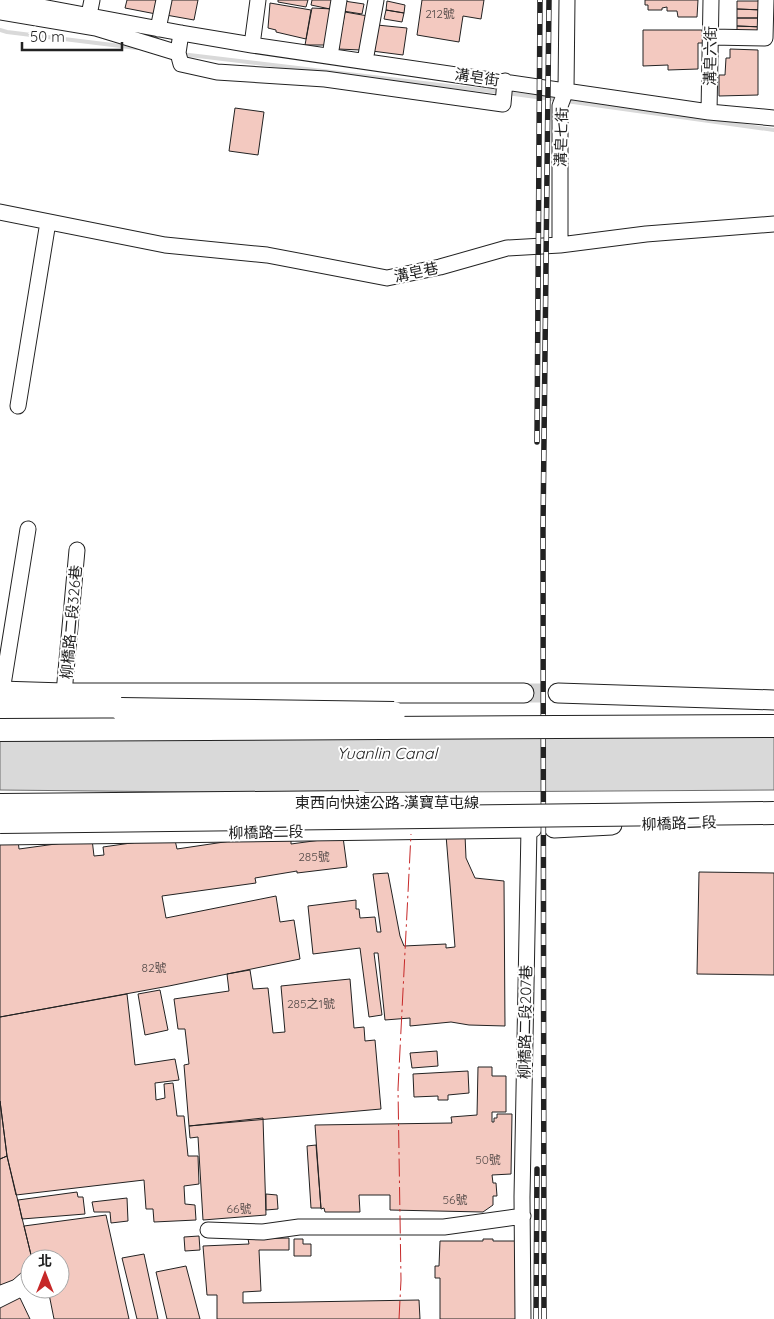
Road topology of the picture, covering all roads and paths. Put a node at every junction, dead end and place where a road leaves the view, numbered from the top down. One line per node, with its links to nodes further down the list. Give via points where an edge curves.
1 (4, 0): 11 (street, 溝皂街)
2 (92, 0): 11 (street)
3 (164, 0): 12 (street)
4 (258, 0): 15 (street)
5 (339, 0): 17 (street)
6 (376, 0): 18 (street)
7 (567, 0): 22 (street, 溝皂七街)
8 (711, 0): 14 (street, 溝皂六街)
9 (766, 0): 14 (street, via 765,38)
10 (0, 12): 11 (street, 溝皂街)
11 (92, 22): 12 (street, 溝皂街); 13 (street, 溝皂街, via 159,35); 16 (street, 溝皂街)
12 (158, 29): 13 (street, 溝皂街)
13 (181, 33): 15 (street, 溝皂街); 16 (street)
14 (711, 37): 23 (street, 溝皂六街)
15 (252, 45): 17 (street, 溝皂街)
16 (178, 53): 21 (street, via 181,64 217,72 325,79)
17 (330, 56): 18 (street, 溝皂街)
18 (365, 61): 19 (street, 溝皂街)
19 (393, 65): 20 (street, 溝皂街); 21 (street)
20 (504, 81): 21 (street, via 503,104); 22 (street, 溝皂街)
21 (389, 88)
22 (566, 90): 23 (street, 溝皂街); 28 (street, 溝皂七街, via 560,106)
23 (709, 112): 24 (street, 溝皂街)
24 (774, 118)
25 (0, 212): 26 (street, 溝皂巷)
26 (48, 222): 28 (street, 溝皂巷, via 165,245 267,255 387,278 507,248); 29 (street)
27 (774, 224): 28 (street, 溝皂巷, via 646,234)
28 (560, 245)
29 (18, 406)
30 (28, 528): 35 (street)
31 (77, 550): 32 (street, 柳橋路二段326巷)
32 (64, 693): 33 (main road); 35 (main road)
33 (524, 693)
34 (558, 693): 36 (main road)
35 (0, 697): 37 (highway, bridge, via 121,709 722,718)
36 (774, 700)
37 (774, 726): 38 (highway, bridge)
38 (0, 730)
39 (774, 800): 40 (highway, 東西向快速公路 漢寶草屯線, bridge)
40 (0, 805)
41 (774, 813): 43 (highway, bridge)
42 (774, 819): 45 (main road, 柳橋路二段)
43 (0, 822)
44 (531, 828): 46 (main road, 柳橋路二段); 47 (street, 柳橋路二段207巷)
45 (554, 828)
46 (0, 835)
47 (523, 1216): 48 (street, via 444,1227 299,1227 263,1232); 49 (street, 柳橋路二段207巷)
48 (208, 1230)
49 (524, 1319)

